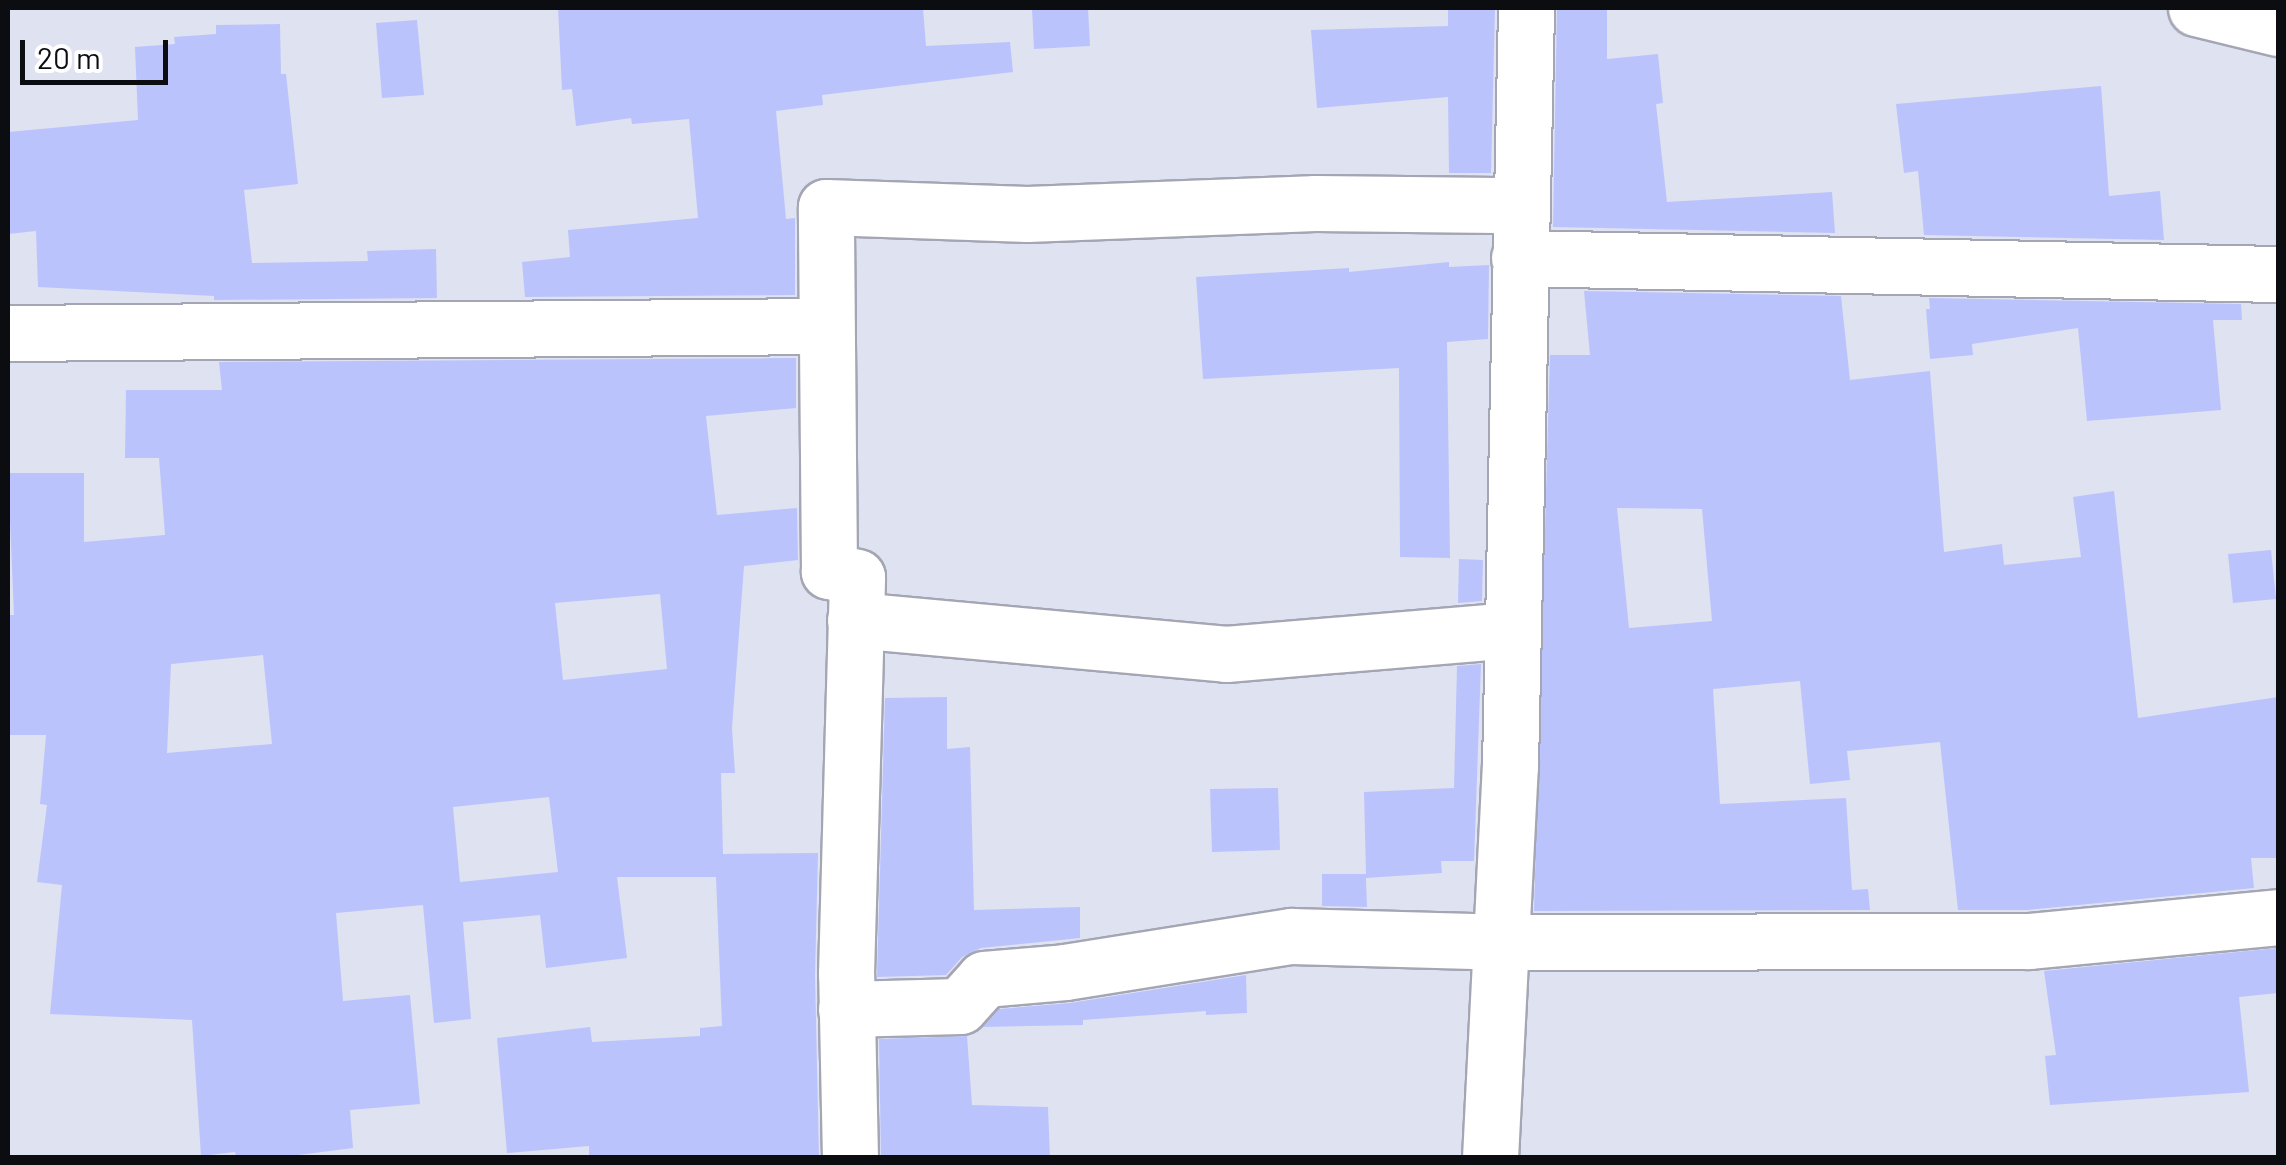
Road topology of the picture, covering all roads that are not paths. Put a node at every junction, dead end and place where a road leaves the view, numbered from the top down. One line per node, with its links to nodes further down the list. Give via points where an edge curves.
1 (1526, 8): 4 (street)
2 (2196, 8): 3 (street)
3 (2278, 28)
4 (1520, 232): 5 (street); 6 (street, via 1316,202 1026,214 826,207); 9 (street)
5 (2278, 274)
6 (826, 326): 7 (street); 8 (street, via 829,570 857,578)
7 (8, 333)
8 (855, 620): 9 (street, via 1226,654); 12 (street)
9 (1512, 630): 11 (street)
10 (2278, 917): 11 (street, via 2029,941)
11 (1500, 942): 12 (street, via 1291,936 984,979 960,1006); 14 (street)
12 (846, 1009): 13 (street)
13 (850, 1158)
14 (1490, 1158)

